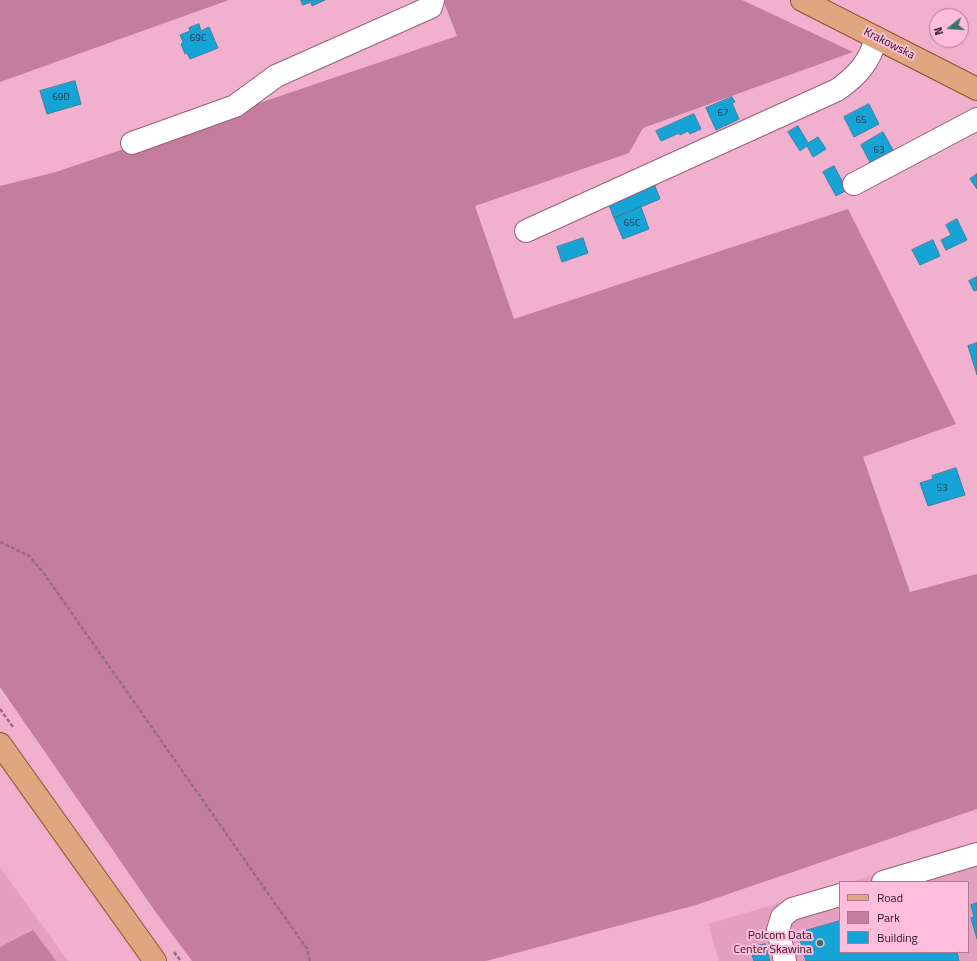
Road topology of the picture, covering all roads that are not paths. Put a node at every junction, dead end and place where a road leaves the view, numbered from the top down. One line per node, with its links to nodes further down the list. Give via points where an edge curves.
1 (433, 0): 6 (lane, via 431,7 276,76 235,106)
2 (802, 0): 3 (main road, Krakowska)
3 (876, 38): 4 (main road, Krakowska); 8 (lane, via 873,52 864,66 837,90)
4 (977, 89)
5 (977, 119): 7 (lane)
6 (132, 143)
7 (854, 184)
8 (526, 231)
9 (0, 744): 13 (main road)
10 (977, 854): 11 (lane)
11 (886, 881)
12 (839, 895): 14 (lane, via 792,910 782,917 778,930)
13 (155, 961)
14 (786, 961)

